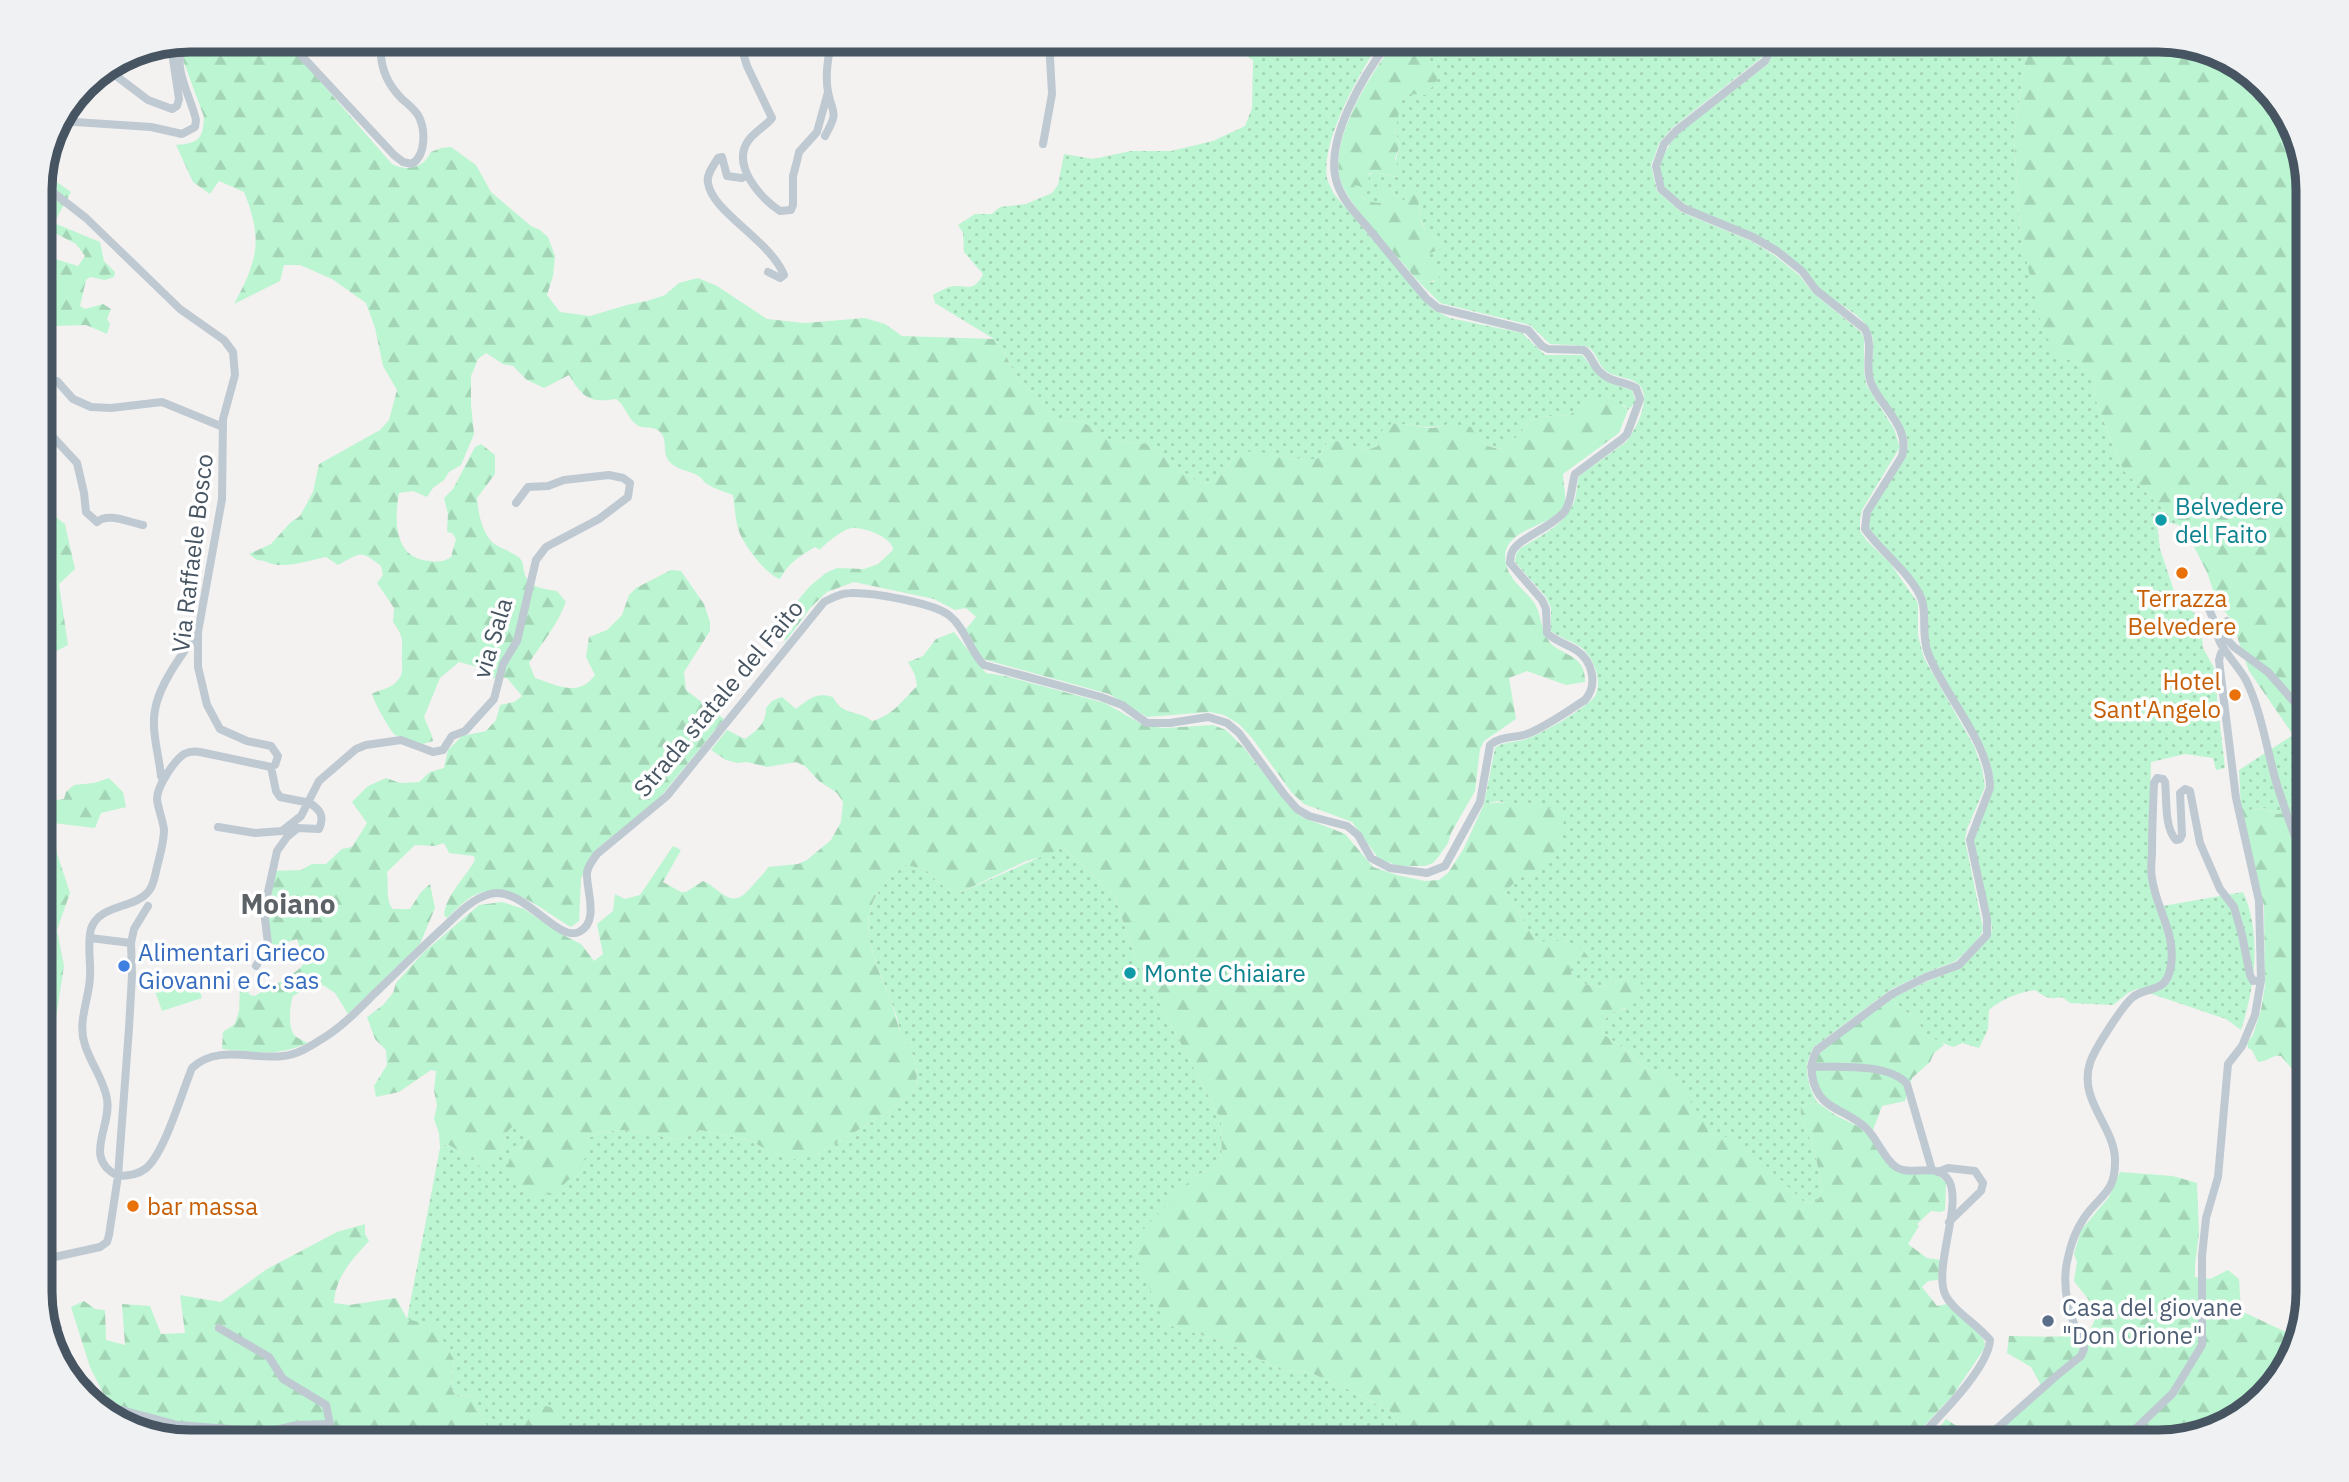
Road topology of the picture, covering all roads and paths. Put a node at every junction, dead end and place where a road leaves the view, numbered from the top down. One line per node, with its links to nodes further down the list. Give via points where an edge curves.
1 (299, 52): 2 (street, via 394,155 412,164 422,153 422,127 415,111 393,89 382,69)
2 (380, 52)
3 (743, 52): 15 (street, via 772,118 744,150)
4 (830, 52): 11 (street)
5 (1050, 52): 14 (street, via 1052,94)
6 (1382, 52): 41 (street, Strada statale del Faito, via 1348,108 1334,158 1338,188 1351,207 1438,308 1528,330 1548,349 1584,350 1598,371 1636,388 1640,399 1622,439 1575,474 1572,495 1560,517 1511,552 1510,563 1546,609 1547,633 1587,661 1591,693 1536,730 1490,745 1480,802 1445,866 1427,873 1378,863 1347,826 1297,809 1227,723 1208,717 1147,723 1101,697 984,665 951,616 939,609 848,593 824,602 667,796 597,854 587,872 591,909 581,932 562,931 526,902 502,893 477,900 323,1038 285,1056 224,1055 200,1060 192,1068 154,1159 138,1173)
7 (1769, 52): 39 (street, via 1765,61 1664,144 1656,166 1661,189 1683,208 1777,251 1865,330 1871,382 1899,427 1905,447 1867,512 1865,529 1922,601 1929,656 1978,744 1990,781 1970,840 1987,935 1959,965 1892,994 1836,1035 1817,1050)
8 (181, 53): 12 (street, via 179,64 196,120 189,132)
9 (174, 54): 10 (street, via 179,99 172,109 148,100)
10 (115, 75)
11 (828, 92): 13 (street, via 834,116); 15 (street, via 817,132 799,152 791,210 780,211 770,204)
12 (71, 122)
13 (825, 135)
14 (1043, 144)
15 (747, 175): 17 (street, via 727,176 723,158 719,158 708,185 725,212 756,237 784,275 780,278)
16 (53, 192): 19 (street, Via Raffaele Bosco, via 233,352 236,366)
17 (768, 272)
18 (53, 382): 19 (street, via 91,407 162,402)
19 (223, 427): 25 (street, Via Raffaele Bosco, via 222,499)
20 (53, 437): 22 (street, via 77,463 89,516 97,522 108,517)
21 (516, 503): 31 (street, via Sala, via 528,487 577,478 609,475 623,478 631,488 628,497 612,510 546,547 536,560 517,640 503,664 494,699 465,731 452,736 438,752 401,740 366,744 329,771)
22 (143, 525)
23 (2206, 602): 26 (street)
24 (2227, 621): 26 (street)
25 (198, 632): 29 (street, Via Raffaele Bosco, via 202,690 214,721 227,733 271,746 278,756); 30 (street, via 175,663 155,709)
26 (2223, 636): 27 (street, via 2217,639); 28 (street, via 2268,672)
27 (2227, 653): 33 (street, via 2247,682 2256,706); 38 (street, via 2221,653 2219,660 2236,798 2259,901)
28 (2296, 704)
29 (271, 767): 31 (street, via 280,797); 35 (street, via 200,752 182,755 160,784 157,798 164,829 149,892 97,918)
30 (161, 776)
31 (307, 803): 32 (street, via 301,816 282,831 255,834); 37 (street, via 317,807 323,821 319,829 298,828 277,851 264,910 268,944)
32 (218, 828)
33 (2296, 840)
34 (148, 906): 36 (street)
35 (90, 938): 36 (street); 41 (street, via 90,986 82,1030 108,1101 100,1154 109,1172)
36 (131, 943): 41 (street)
37 (256, 966)
38 (2261, 980): 51 (street, via 2253,981 2250,975 2234,907 2220,889 2200,843 2190,792 2180,793 2182,835 2176,840 2171,836 2165,782 2157,778 2151,878 2168,926 2171,967 2156,990 2136,995 2125,1006 2090,1062 2088,1089 2115,1156 2111,1185 2075,1233 2066,1263 2065,1288 2084,1349); 52 (street, via 2255,1015 2228,1064 2218,1177 2206,1218 2202,1256 2202,1345 2173,1393)
39 (1811, 1067): 40 (street, via 1821,1099 1866,1128 1892,1164 1905,1171); 40 (street, via 1843,1066 1901,1077)
40 (1935, 1171): 42 (street, via 1950,1182); 42 (street, via 1975,1171 1983,1183 1981,1191)
41 (118, 1176): 43 (street, via 107,1242)
42 (1950, 1222): 50 (street, via 1942,1275 1945,1295 1990,1340 1989,1349 1964,1388)
43 (53, 1257)
44 (219, 1328): 49 (street, via 269,1357 283,1379 326,1405 330,1424)
45 (120, 1410): 46 (street)
46 (193, 1426): 47 (street); 48 (street)
47 (192, 1430)
48 (242, 1430)
49 (276, 1430)
50 (1925, 1430)
51 (1995, 1430)
52 (2134, 1430)

